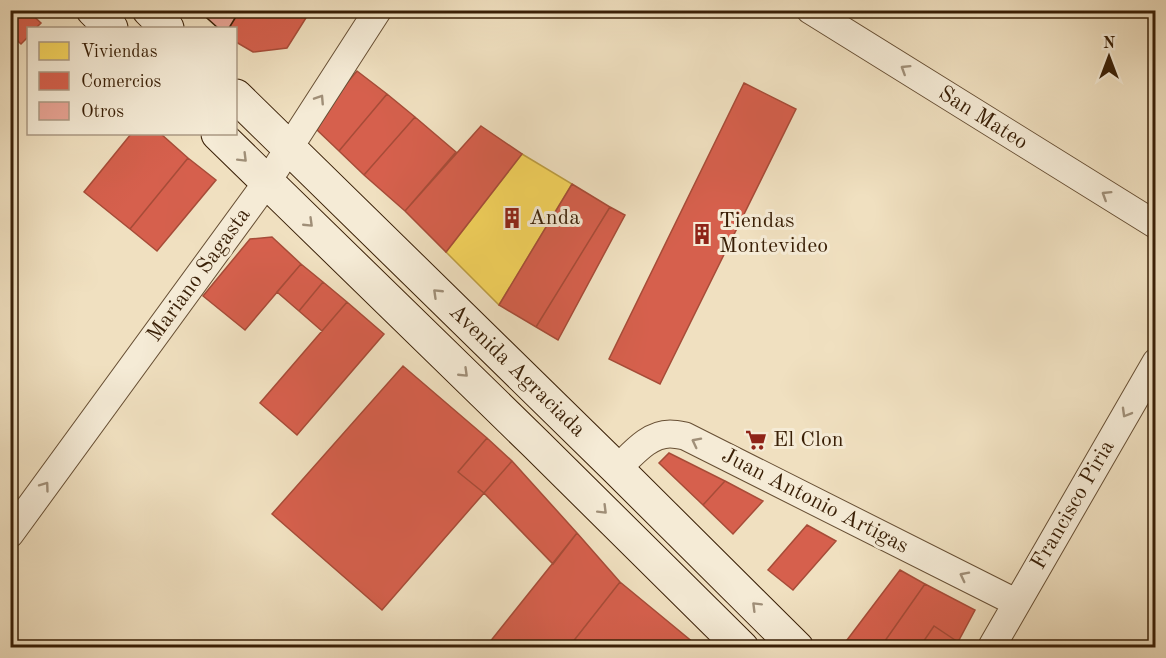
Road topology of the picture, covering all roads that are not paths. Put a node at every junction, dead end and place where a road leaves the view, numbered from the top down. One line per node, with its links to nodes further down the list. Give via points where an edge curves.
1 (93, 10): 5 (main road)
2 (149, 10): 6 (main road)
3 (378, 10): 9 (street, Mariano Sagasta, one-way to 3)
4 (810, 10): 11 (street, San Mateo, one-way to 4)
5 (110, 27)
6 (166, 27)
7 (237, 97): 9 (main road, Avenida Agraciada)
8 (219, 135): 10 (main road, Avenida Agraciada, one-way to 10)
9 (288, 148): 10 (street, Mariano Sagasta); 13 (main road, Avenida Agraciada, one-way to 9)
10 (267, 182): 14 (street, Mariano Sagasta, one-way to 10); 16 (main road, Avenida Agraciada, one-way to 16)
11 (1155, 225)
12 (1155, 362): 15 (street, Francisco Piria, one-way to 15)
13 (617, 469): 15 (street, Juan Antonio Artigas, one-way to 13, via 685,436 656,436); 17 (main road, Avenida Agraciada, one-way to 13)
14 (10, 534)
15 (1017, 603): 18 (street, Francisco Piria)
16 (742, 648)
17 (797, 648)
18 (991, 648)

